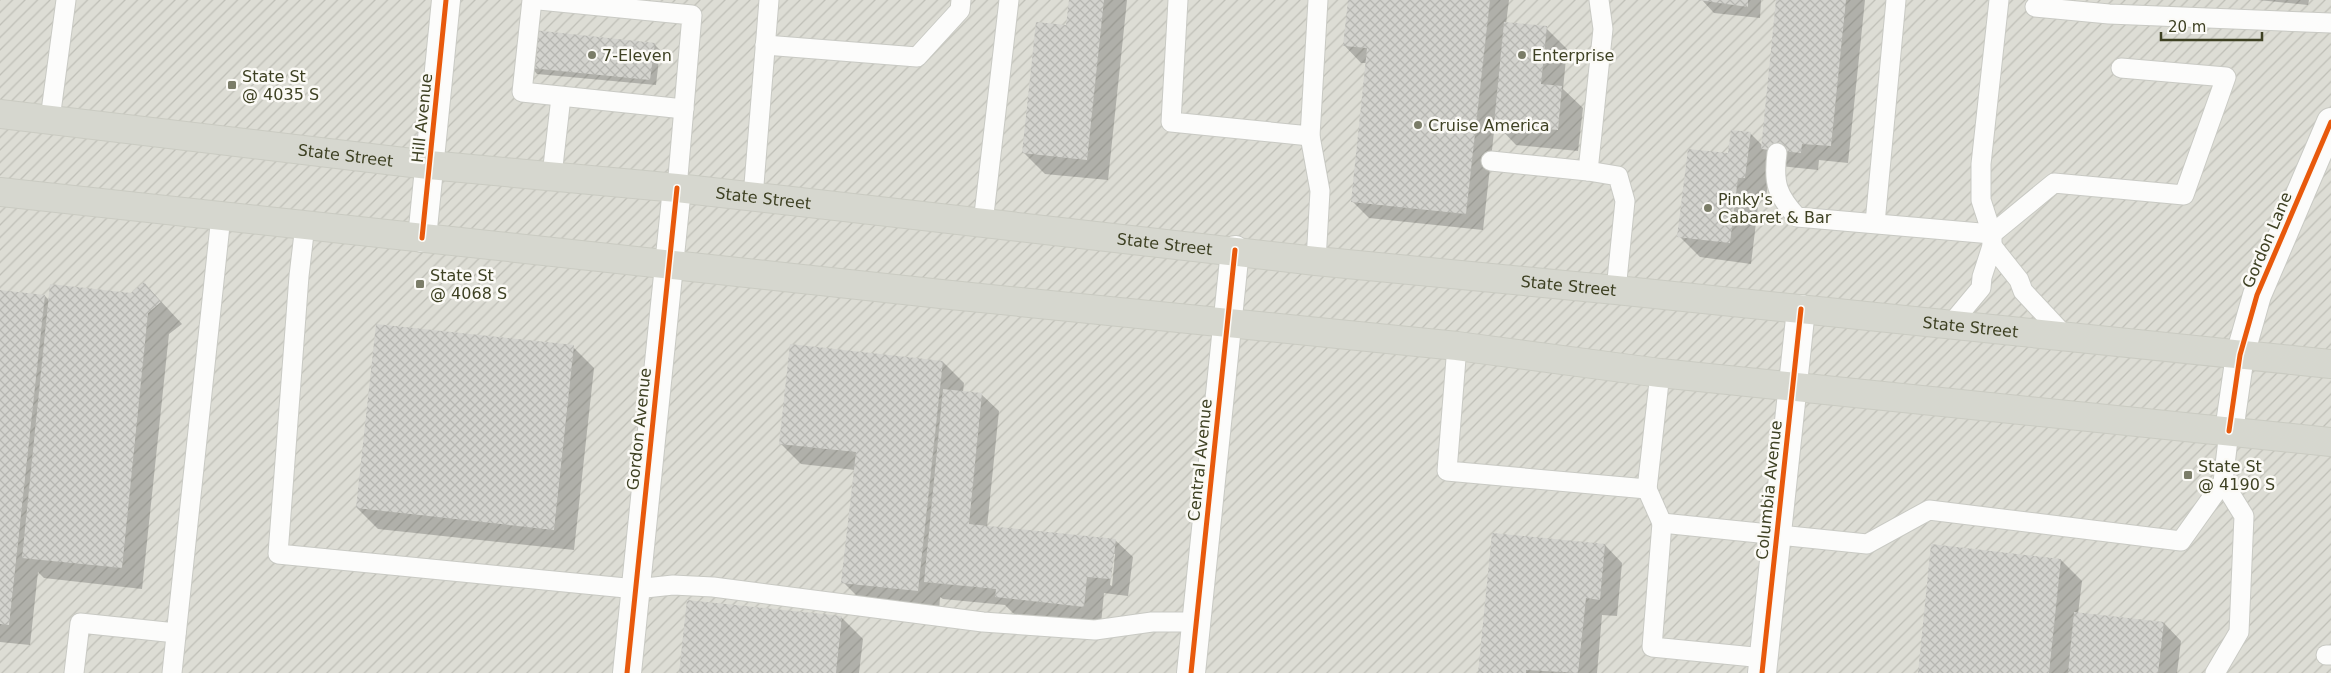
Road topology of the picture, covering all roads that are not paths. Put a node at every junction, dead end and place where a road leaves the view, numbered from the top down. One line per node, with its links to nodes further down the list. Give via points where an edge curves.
1 (66, 0): 20 (lane)
2 (446, 0): 25 (street, Hill Avenue)
3 (532, 0): 17 (lane, via 522,92)
4 (539, 0): 18 (lane, via 692,15)
5 (769, 0): 15 (lane)
6 (961, 0): 15 (lane, via 960,10 917,57)
7 (1009, 0): 32 (lane)
8 (1178, 0): 22 (lane, via 1171,122)
9 (1318, 0): 22 (lane)
10 (1599, 0): 26 (lane, via 1604,29)
11 (1896, 0): 33 (lane)
12 (1998, 0): 36 (lane, via 1980,164 1981,200)
13 (2036, 7): 14 (lane, via 2109,14)
14 (2331, 24)
15 (765, 45): 30 (lane)
16 (2121, 68): 36 (lane, via 2226,78 2184,195 2054,182)
17 (561, 97): 18 (lane); 27 (lane)
18 (684, 109): 28 (lane)
19 (0, 114): 20 (main road, State Street)
20 (50, 119): 25 (main road, State Street)
21 (2331, 122): 46 (street, Gordon Lane, via 2257,295)
22 (1310, 136): 38 (lane, via 1320,190)
23 (1777, 153): 33 (lane, via 1774,174 1781,199 1797,217)
24 (1491, 161): 26 (lane)
25 (429, 164): 27 (main road, State Street); 35 (street, Hill Avenue)
26 (1588, 171): 40 (lane, via 1618,176 1625,201)
27 (552, 175): 28 (main road, State Street)
28 (677, 188): 30 (main road, State Street); 39 (street, Gordon Avenue)
29 (0, 192): 31 (main road)
30 (752, 197): 32 (main road, State Street)
31 (221, 216): 34 (main road); 58 (lane)
32 (983, 223): 37 (main road, State Street)
33 (1875, 224): 36 (lane)
34 (305, 225): 35 (main road); 56 (lane, via 278,554)
35 (422, 238): 39 (main road)
36 (1992, 240): 43 (lane, via 1981,288); 44 (lane, via 2023,291)
37 (1235, 250): 38 (main road, State Street); 42 (street, Central Avenue)
38 (1316, 261): 40 (main road, State Street)
39 (669, 264): 42 (main road); 56 (street, Gordon Avenue)
40 (1616, 290): 41 (main road, State Street)
41 (1801, 309): 43 (main road, State Street); 49 (street, Columbia Avenue)
42 (1227, 323): 45 (main road); 57 (street, Central Avenue)
43 (1951, 324): 44 (main road, State Street)
44 (2065, 336): 46 (main road, State Street)
45 (1457, 346): 48 (main road); 53 (lane, via 1447,471)
46 (2240, 355): 47 (main road, State Street); 50 (street, Gordon Lane)
47 (2331, 364)
48 (1660, 373): 49 (main road); 53 (lane)
49 (1793, 387): 50 (main road); 55 (street, Columbia Avenue)
50 (2229, 431): 51 (main road); 52 (lane)
51 (2331, 442)
52 (2223, 482): 55 (lane, via 2181,541 1929,510 1867,544); 64 (lane, via 2244,516 2239,632)
53 (1647, 489): 54 (lane)
54 (1662, 523): 55 (lane); 59 (lane, via 1652,647)
55 (1777, 533): 59 (street, Columbia Avenue)
56 (636, 589): 57 (lane, via 673,585 713,587 983,622 1095,630 1152,622); 62 (street, Gordon Avenue)
57 (1196, 622): 63 (street, Central Avenue)
58 (176, 633): 60 (lane, via 80,623); 61 (lane)
59 (1763, 665)
60 (74, 673)
61 (172, 673)
62 (627, 673)
63 (1191, 673)
64 (2215, 673)

